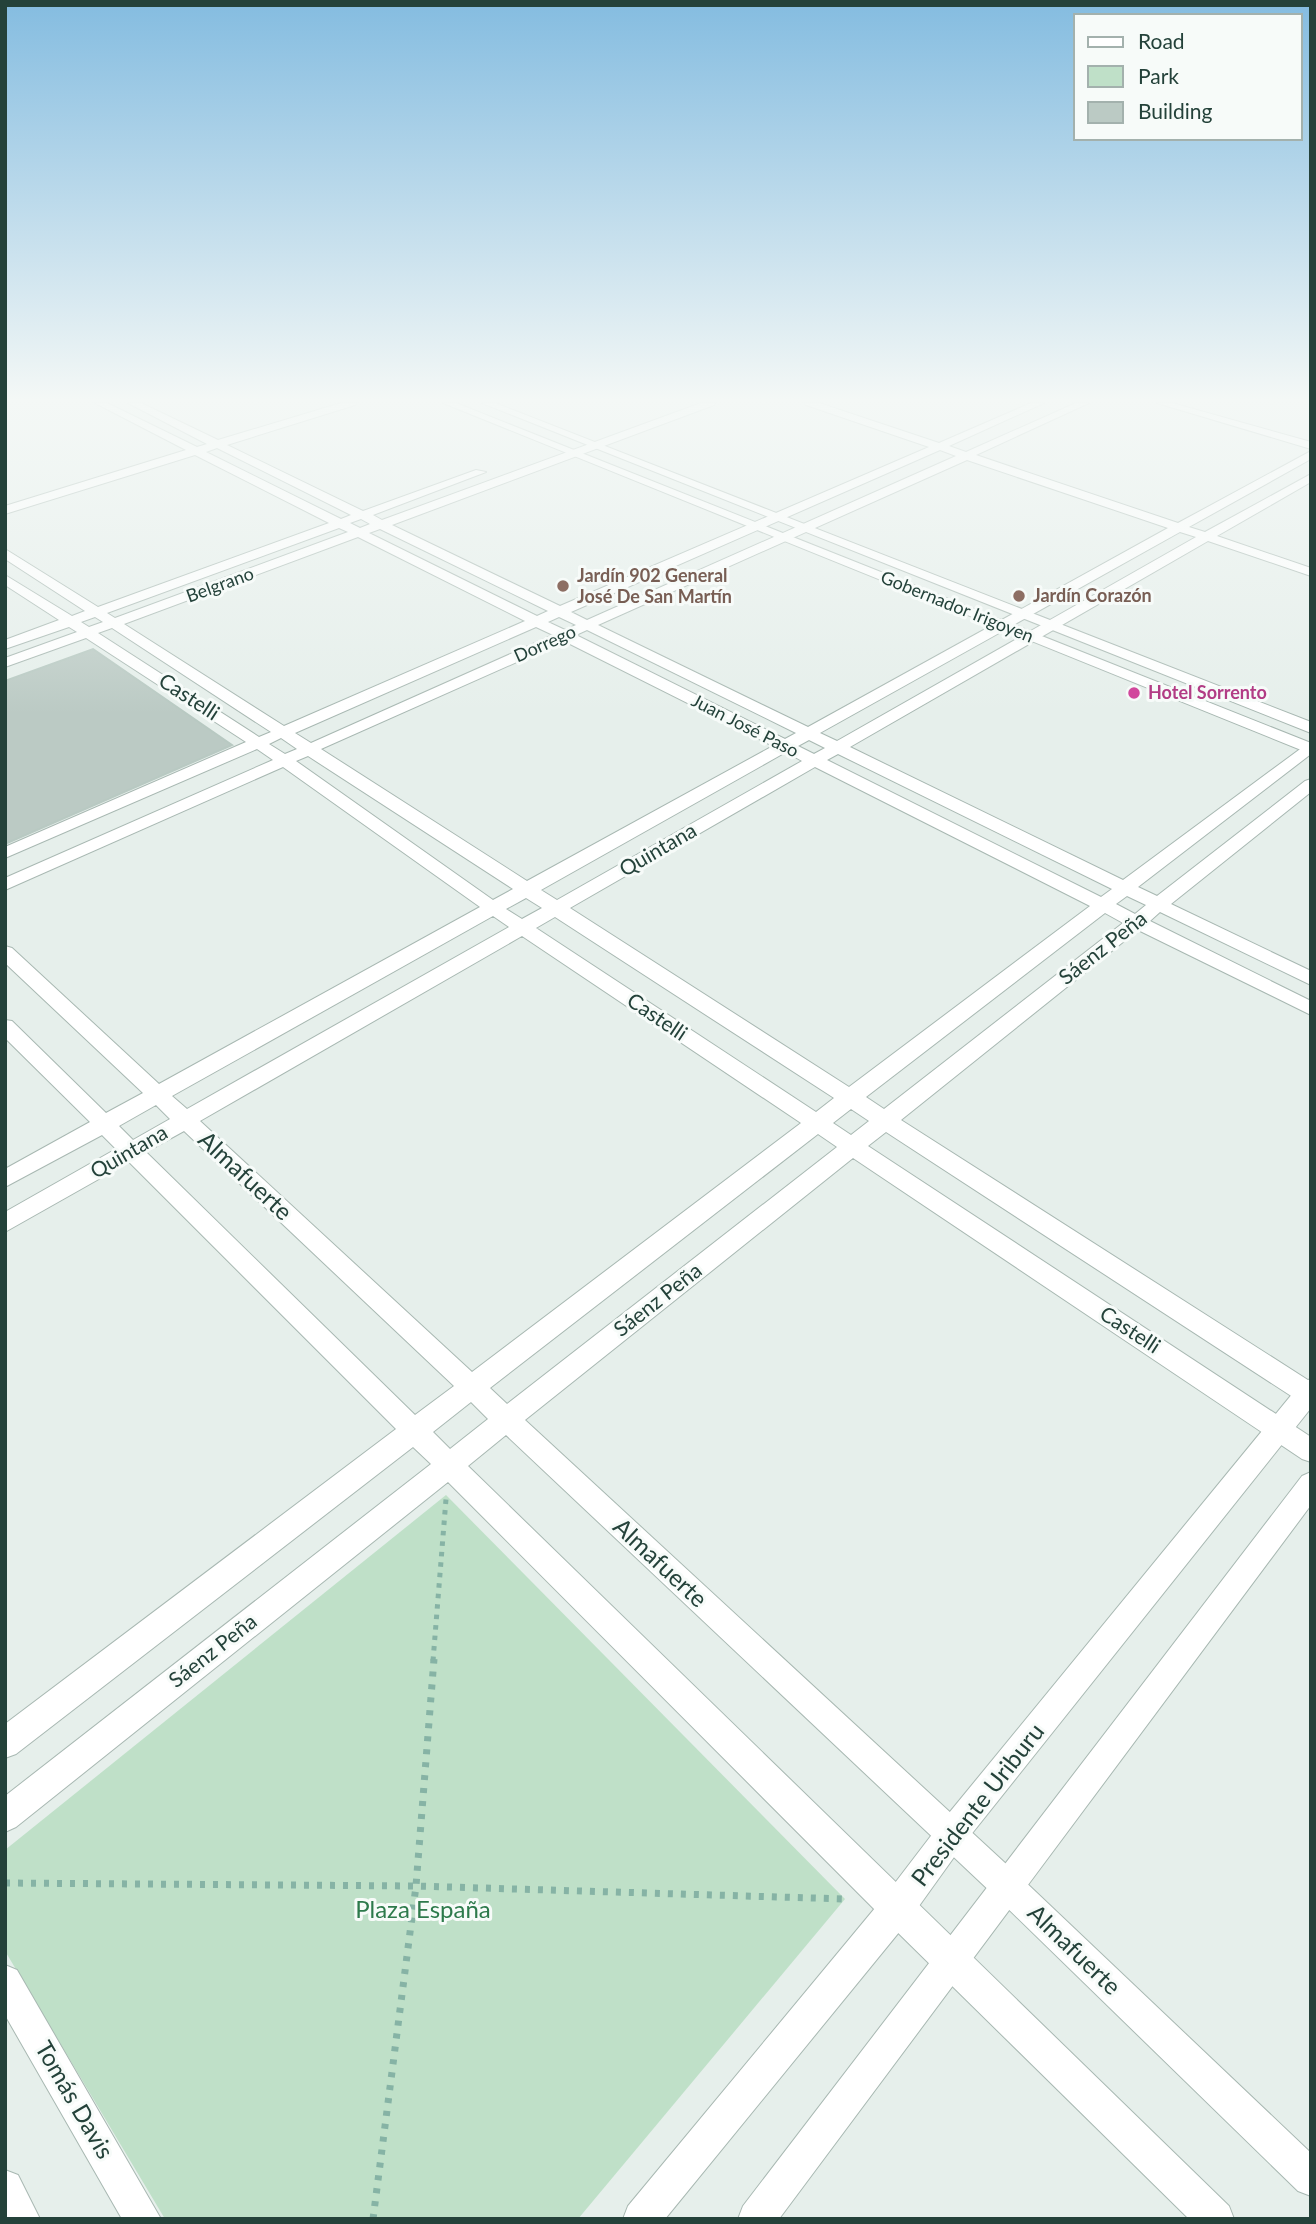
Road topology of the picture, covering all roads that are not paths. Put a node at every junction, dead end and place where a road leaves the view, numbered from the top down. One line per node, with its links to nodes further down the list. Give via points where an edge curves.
1 (313, 507): 15 (street, Juan José Paso)
2 (343, 507): 12 (street, Juan José Paso)
3 (387, 507): 12 (street, Belgrano)
4 (430, 507): 16 (street, Belgrano)
5 (707, 507): 17 (street, Gobernador Irigoyen)
6 (750, 507): 13 (street, Gobernador Irigoyen)
7 (799, 507): 13 (street, Dorrego)
8 (851, 507): 18 (street, Dorrego)
9 (1140, 507): 14 (street)
10 (1210, 507): 14 (street, Quintana)
11 (1263, 507): 19 (street, Quintana)
12 (362, 516): 15 (street, Belgrano); 16 (street, Juan José Paso)
13 (776, 517): 17 (street, Dorrego); 18 (street, Gobernador Irigoyen)
14 (1185, 520): 19 (street); 21 (street); 28 (street, Quintana)
15 (342, 523): 20 (street, Juan José Paso); 27 (street, Belgrano)
16 (382, 525): 20 (street, Belgrano); 26 (street, Juan José Paso)
17 (755, 526): 22 (street, Gobernador Irigoyen); 26 (street, Dorrego)
18 (804, 528): 22 (street, Dorrego); 28 (street, Gobernador Irigoyen)
19 (1228, 529): 21 (street, Quintana)
20 (362, 533): 30 (street, Juan José Paso); 31 (street, Belgrano)
21 (1206, 536): 24 (street); 34 (street, Quintana)
22 (783, 537): 32 (street, Dorrego); 33 (street, Gobernador Irigoyen)
23 (5, 553): 27 (street, Castelli)
24 (1311, 572)
25 (5, 579): 29 (street, Castelli)
26 (560, 611): 30 (street, Dorrego); 32 (street, Juan José Paso)
27 (95, 612): 29 (street, Belgrano); 31 (street, Castelli)
28 (1022, 614): 33 (street, Quintana); 34 (street, Gobernador Irigoyen)
29 (72, 621): 35 (street, Castelli); 38 (street, Belgrano)
30 (537, 621): 36 (street, Juan José Paso); 40 (street, Dorrego)
31 (113, 624): 35 (street, Belgrano); 40 (street, Castelli)
32 (587, 625): 36 (street, Dorrego); 41 (street, Juan José Paso)
33 (1002, 625): 37 (street, Gobernador Irigoyen); 41 (street, Quintana)
34 (1051, 625): 37 (street, Quintana); 42 (street, Gobernador Irigoyen)
35 (90, 633): 39 (street, Belgrano); 43 (street, Castelli)
36 (564, 635): 44 (street, Juan José Paso); 46 (street, Dorrego)
37 (1031, 636): 42 (street, Gobernador Irigoyen); 45 (street, Quintana)
38 (5, 645)
39 (5, 663)
40 (284, 732): 43 (street, Dorrego); 46 (street, Castelli)
41 (808, 733): 44 (street, Quintana); 45 (street, Juan José Paso)
42 (1310, 742): 52 (street, Sáenz Peña)
43 (259, 743): 47 (street, Castelli); 50 (street, Dorrego)
44 (785, 746): 48 (street, Juan José Paso); 53 (street, Quintana)
45 (838, 747): 48 (street, Quintana); 52 (street, Juan José Paso)
46 (310, 749): 47 (street, Dorrego); 53 (street, Castelli)
47 (284, 760): 51 (street, Dorrego); 56 (street, Castelli)
48 (814, 761): 55 (street, Juan José Paso); 57 (street, Quintana)
49 (1311, 784): 54 (street, Sáenz Peña)
50 (5, 853)
51 (5, 885)
52 (1125, 888): 54 (street, Juan José Paso); 55 (street, Sáenz Peña)
53 (527, 889): 56 (street, Quintana); 57 (street, Castelli)
54 (1158, 904): 58 (street, Sáenz Peña); 61 (street, Juan José Paso)
55 (1102, 905): 58 (street, Juan José Paso); 65 (street, Sáenz Peña)
56 (493, 908): 59 (street, Castelli); 64 (street, Quintana)
57 (556, 908): 59 (street, Quintana); 65 (street, Castelli)
58 (1136, 922): 62 (street, Juan José Paso); 67 (street, Sáenz Peña)
59 (522, 927): 66 (street, Quintana); 68 (street, Castelli)
60 (5, 952): 64 (street, Almafuerte)
61 (1311, 979)
62 (1311, 1009)
63 (5, 1026): 69 (street)
64 (158, 1094): 66 (street, Almafuerte); 69 (street, Quintana)
65 (850, 1098): 67 (street, Castelli); 68 (street, Sáenz Peña)
66 (185, 1120): 71 (street, Quintana); 74 (street, Almafuerte)
67 (885, 1121): 70 (street, Sáenz Peña); 75 (street, Castelli)
68 (817, 1123): 70 (street, Castelli); 74 (street, Sáenz Peña)
69 (104, 1124): 71 (street); 72 (street, Quintana)
70 (852, 1146): 76 (street, Sáenz Peña); 77 (street, Castelli)
71 (131, 1151): 73 (street, Quintana); 78 (street)
72 (5, 1178)
73 (5, 1223)
74 (471, 1388): 76 (street, Almafuerte); 78 (street, Sáenz Peña)
75 (1310, 1392): 77 (street, Presidente Uriburu)
76 (506, 1420): 80 (street, Sáenz Peña); 84 (street, Almafuerte)
77 (1281, 1430): 79 (street, Castelli); 84 (street, Presidente Uriburu)
78 (414, 1431): 80 (street); 82 (street, Sáenz Peña)
79 (1311, 1451)
80 (449, 1465): 83 (street, Sáenz Peña); 86 (street)
81 (1311, 1484): 85 (street)
82 (5, 1743)
83 (5, 1816)
84 (951, 1835): 85 (street, Almafuerte); 86 (street, Presidente Uriburu)
85 (1006, 1885): 87 (street); 89 (street, Almafuerte)
86 (897, 1908): 87 (street); 93 (street, Presidente Uriburu)
87 (952, 1960): 94 (street); 95 (street)
88 (5, 1982): 92 (street, Tomás Davis)
89 (1311, 2178)
90 (5, 2188): 91 (street)
91 (22, 2219)
92 (144, 2219)
93 (641, 2219)
94 (756, 2219)
95 (1216, 2219)

